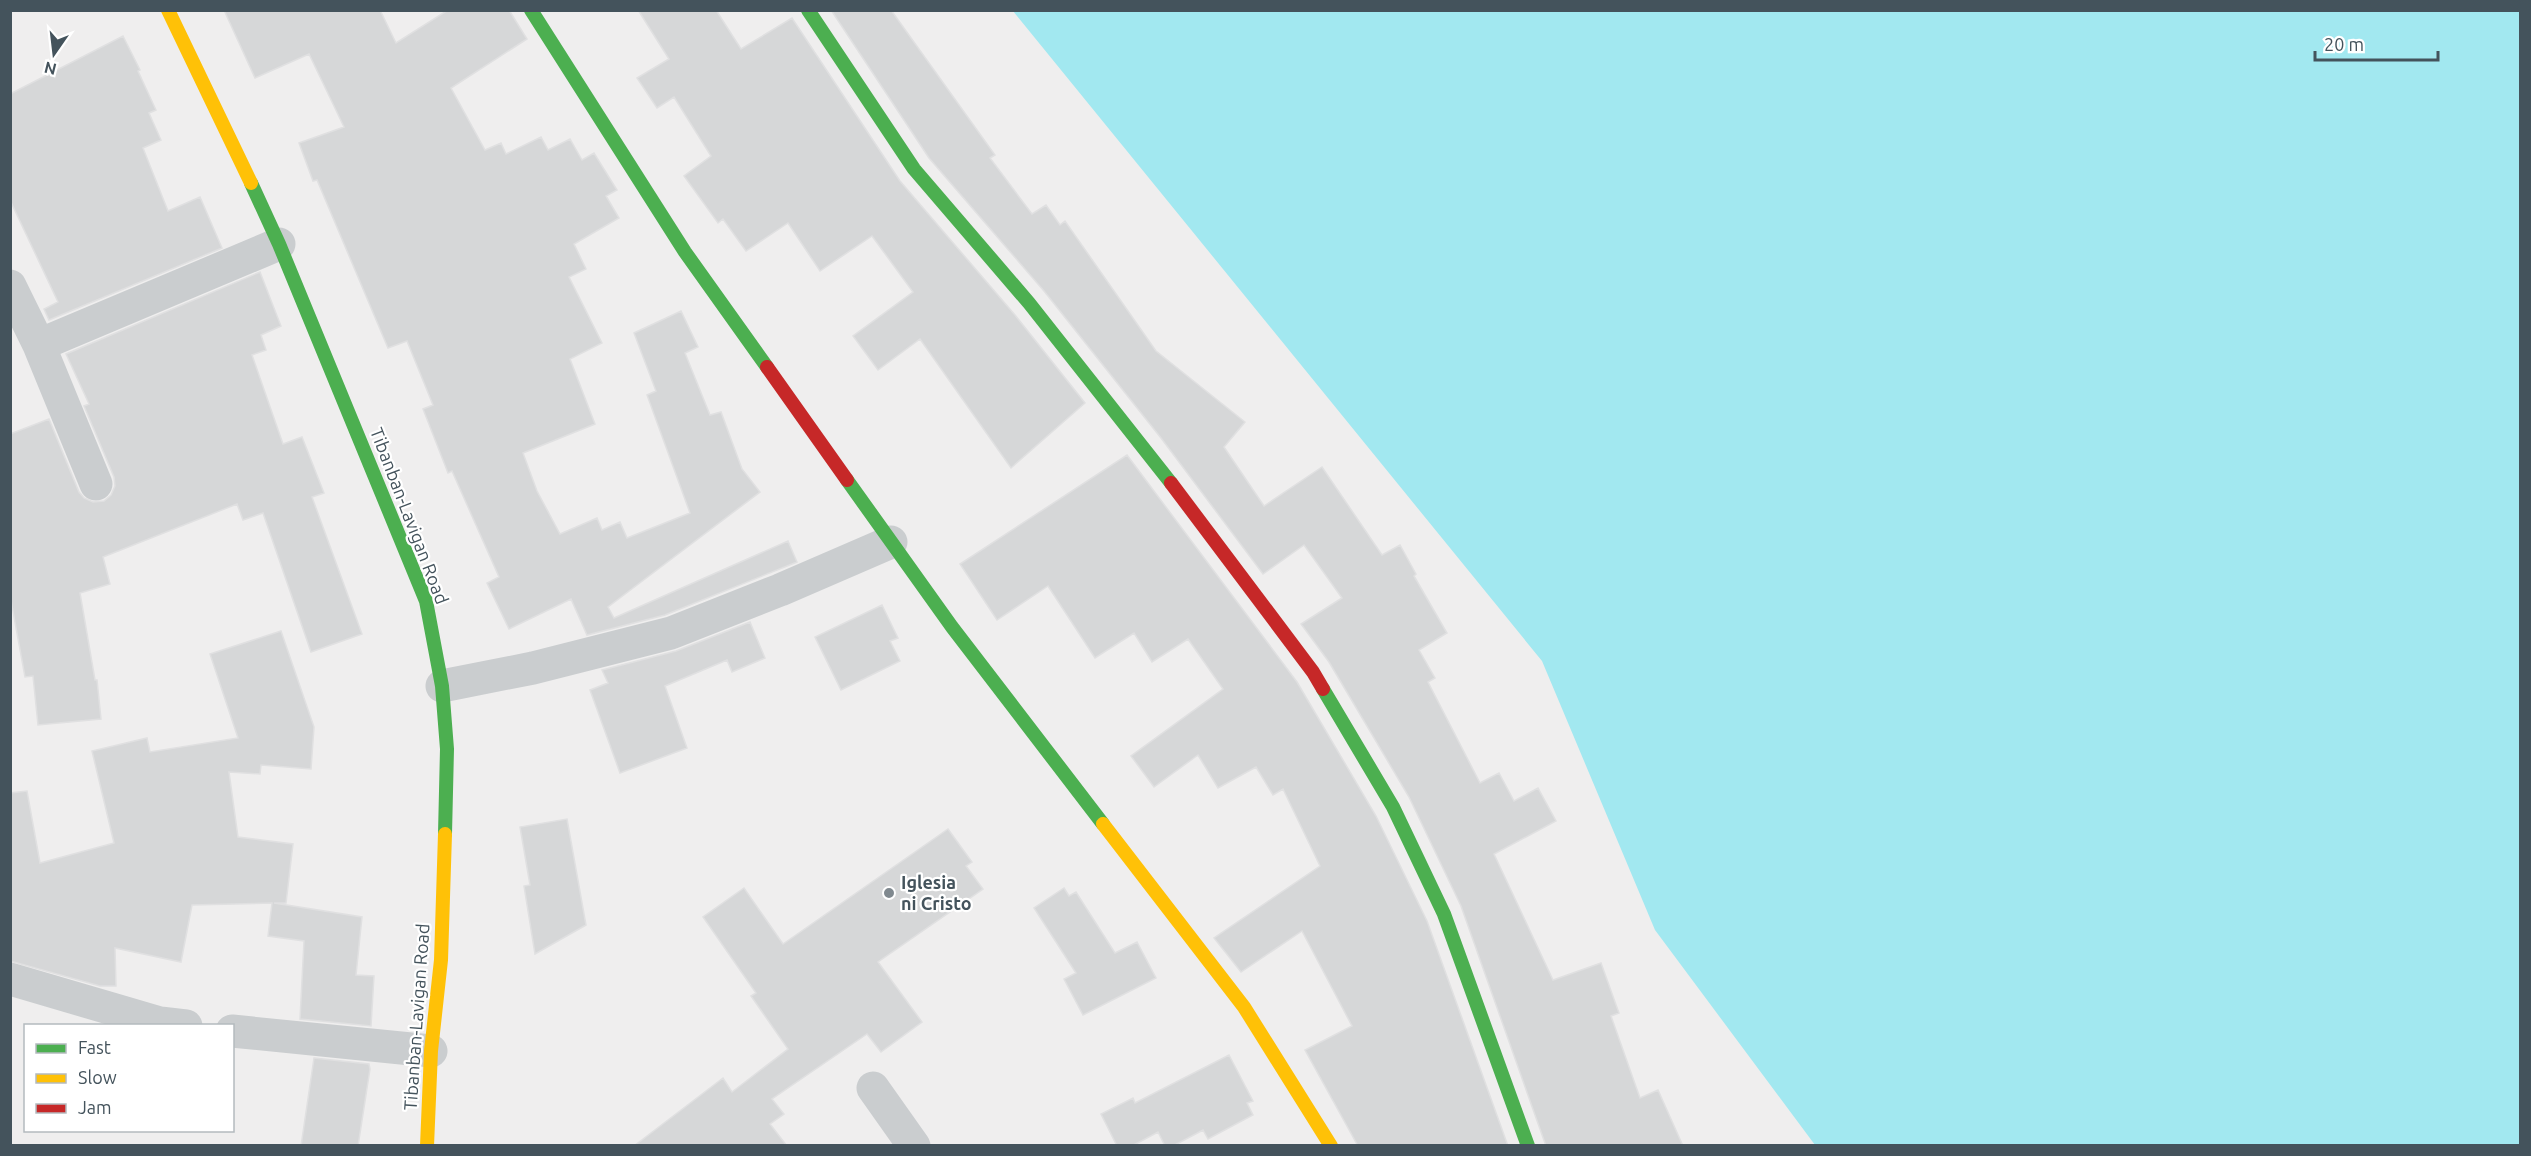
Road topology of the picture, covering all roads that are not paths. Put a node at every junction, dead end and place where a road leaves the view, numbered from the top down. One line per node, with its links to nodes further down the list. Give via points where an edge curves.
1 (168, 10): 4 (street, Tibanban-Lavigan Road)
2 (531, 10): 8 (street, via 685,252)
3 (808, 10): 18 (street, via 914,169 1029,303 1146,449 1313,672 1393,807 1444,914)
4 (279, 244): 6 (street); 9 (street, Tibanban-Lavigan Road, via 426,601)
5 (10, 286): 6 (street)
6 (39, 345): 7 (street)
7 (96, 484)
8 (891, 542): 9 (street, via 671,633); 17 (street, via 959,637 1244,1007)
9 (442, 686): 13 (street, Tibanban-Lavigan Road, via 447,749 442,936)
10 (10, 979): 11 (street)
11 (169, 1024)
12 (234, 1031): 13 (street)
13 (431, 1051): 15 (street, Tibanban-Lavigan Road)
14 (873, 1088): 16 (street)
15 (427, 1146)
16 (914, 1146)
17 (1331, 1146)
18 (1528, 1146)

